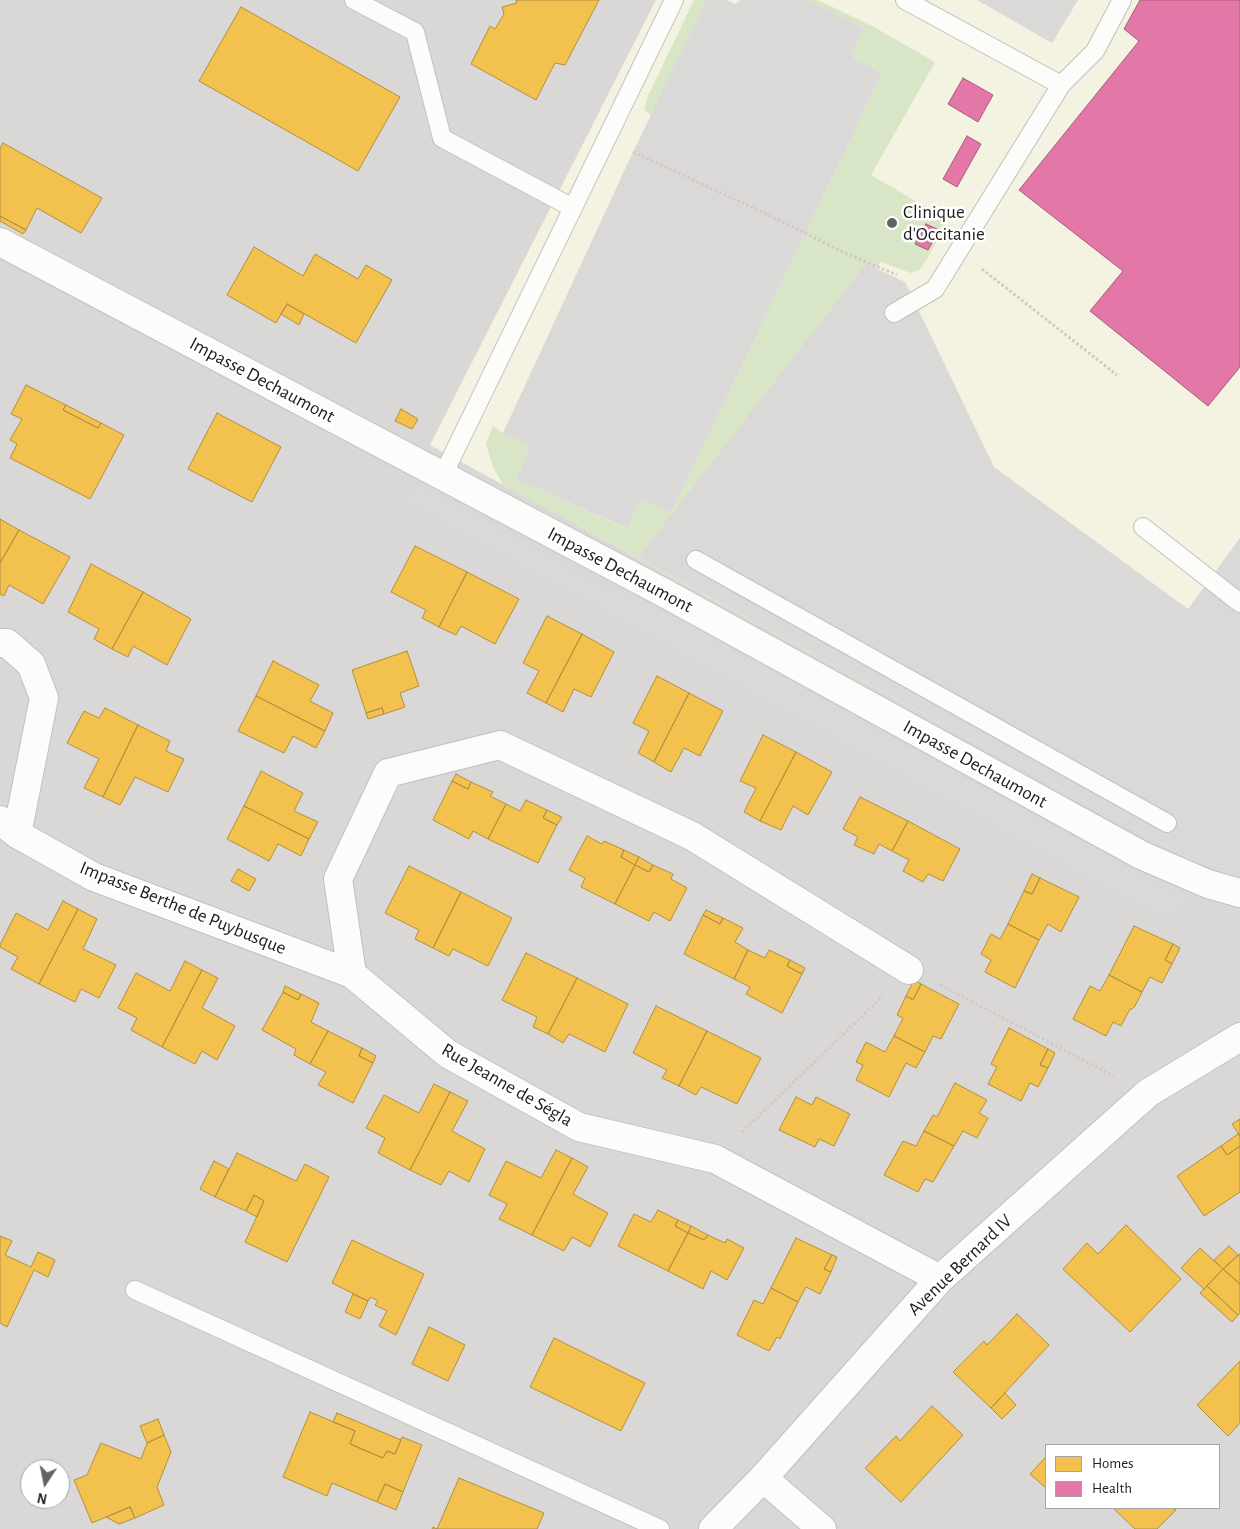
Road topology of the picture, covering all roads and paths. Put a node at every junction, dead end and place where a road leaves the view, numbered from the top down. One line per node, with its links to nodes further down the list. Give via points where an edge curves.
1 (354, 0): 7 (lane, via 415,32 442,138)
2 (674, 0): 7 (lane)
3 (905, 0): 5 (lane)
4 (1122, 0): 5 (lane, via 1095,51)
5 (1061, 85): 9 (lane)
6 (628, 150): 10 (path, via 845,253)
7 (573, 208): 13 (lane)
8 (0, 242): 13 (street, Impasse Dechaumont)
9 (959, 250): 11 (lane, via 935,289); 12 (path)
10 (901, 276)
11 (894, 313)
12 (1118, 375)
13 (443, 475): 20 (street, Impasse Dechaumont, via 1141,855 1208,884)
14 (1143, 527): 16 (lane)
15 (696, 560): 18 (lane)
16 (1240, 603)
17 (0, 643): 19 (street, Impasse Berthe de Puybusque, via 7,643 31,664 44,698)
18 (1167, 823)
19 (9, 827): 22 (street, Impasse Berthe de Puybusque, via 94,877)
20 (1240, 893)
21 (909, 970): 22 (street, via 692,836 500,744 388,773 338,879); 24 (path); 25 (path)
22 (352, 974): 25 (street, Rue Jeanne de Ségla, via 448,1054 579,1127)
23 (1240, 1037): 24 (street, Avenue Bernard IV)
24 (1148, 1094): 26 (street, Avenue Bernard IV)
25 (715, 1159): 26 (street, Rue Jeanne de Ségla)
26 (940, 1279): 28 (street, Avenue Bernard IV)
27 (135, 1290): 29 (lane)
28 (763, 1478): 30 (street, Avenue Bernard IV); 31 (street)
29 (660, 1529)
30 (712, 1529)
31 (822, 1529)

